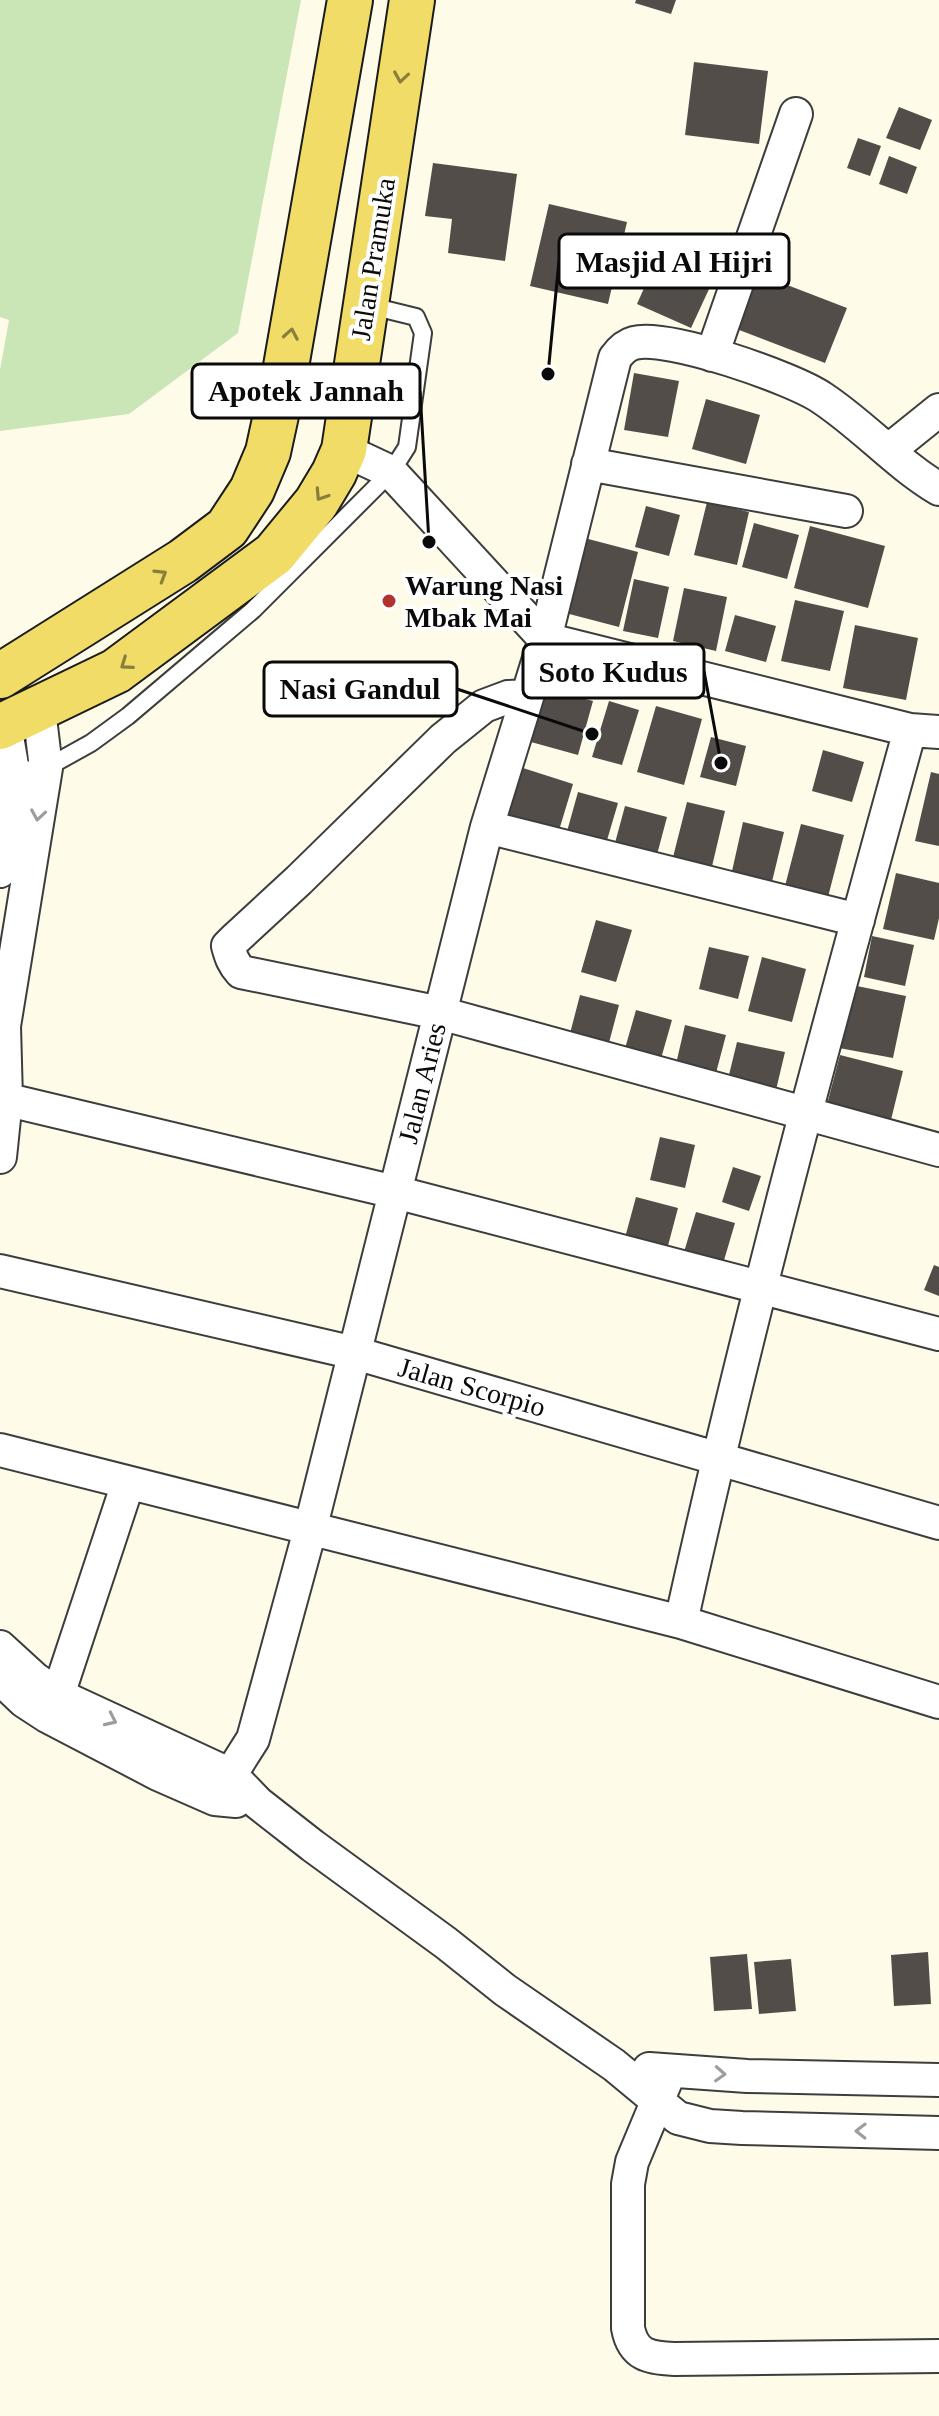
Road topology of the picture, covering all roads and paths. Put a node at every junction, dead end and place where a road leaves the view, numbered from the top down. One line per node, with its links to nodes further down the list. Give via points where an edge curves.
1 (350, 0): 14 (main road, one-way to 1, via 183,561 227,528 252,490 268,452 284,378)
2 (412, 0): 4 (main road, Jalan Pramuka, one-way to 4)
3 (796, 114): 5 (street)
4 (367, 304): 7 (main road, Jalan Pramuka); 10 (lane, via 416,317 423,333 407,447)
5 (712, 355): 8 (street, via 821,396); 9 (street, Jalan Aries, via 652,342 621,350)
6 (939, 410): 8 (street)
7 (344, 450): 10 (street); 16 (main road, Jalan Pramuka, one-way to 16, via 316,503 274,554 116,671)
8 (888, 451): 11 (street)
9 (588, 464): 12 (street); 13 (street, Jalan Aries)
10 (391, 472): 13 (street); 18 (lane, via 253,610 128,716)
11 (939, 489)
12 (846, 511)
13 (545, 639): 15 (street, Jalan Aries); 17 (street)
14 (0, 676)
15 (527, 696): 20 (street, Jalan Aries); 23 (street, via 484,706 443,739 228,946 232,963 241,972)
16 (15, 721): 18 (street); 19 (street)
17 (925, 731): 22 (street)
18 (46, 768): 19 (lane); 24 (street, one-way to 24, via 4,1026)
19 (13, 771): 21 (street)
20 (487, 827): 22 (street); 23 (street, Jalan Aries)
21 (0, 871)
22 (858, 920): 25 (street)
23 (440, 1013): 25 (street); 28 (street, Jalan Aries)
24 (3, 1098): 27 (street); 28 (street)
25 (807, 1113): 26 (street); 30 (street)
26 (939, 1150)
27 (0, 1157)
28 (395, 1192): 30 (street); 32 (street, Jalan Aries)
29 (0, 1271): 32 (street, Jalan Scorpio)
30 (762, 1288): 31 (street); 34 (street)
31 (939, 1334)
32 (355, 1353): 34 (street, Jalan Scorpio); 37 (street, Jalan Aries)
33 (0, 1450): 35 (street)
34 (717, 1458): 36 (street, Jalan Scorpio); 38 (street)
35 (128, 1483): 37 (street); 42 (street)
36 (939, 1523)
37 (310, 1530): 38 (street); 43 (street, Jalan Aries, via 253,1739)
38 (681, 1622): 41 (street)
39 (0, 1647): 42 (street, via 35,1679)
40 (0, 1678): 42 (street, via 24,1701)
41 (939, 1702)
42 (53, 1706): 43 (street, via 158,1774)
43 (223, 1787): 44 (street, via 258,1803 505,1990)
44 (614, 2065): 45 (street); 47 (street)
45 (670, 2071): 46 (street, one-way to 46); 47 (street)
46 (939, 2080)
47 (657, 2103): 48 (street, one-way to 47, via 710,2126 678,2118); 49 (street, via 628,2184 628,2328 637,2351 674,2359)
48 (939, 2133)
49 (939, 2356)

